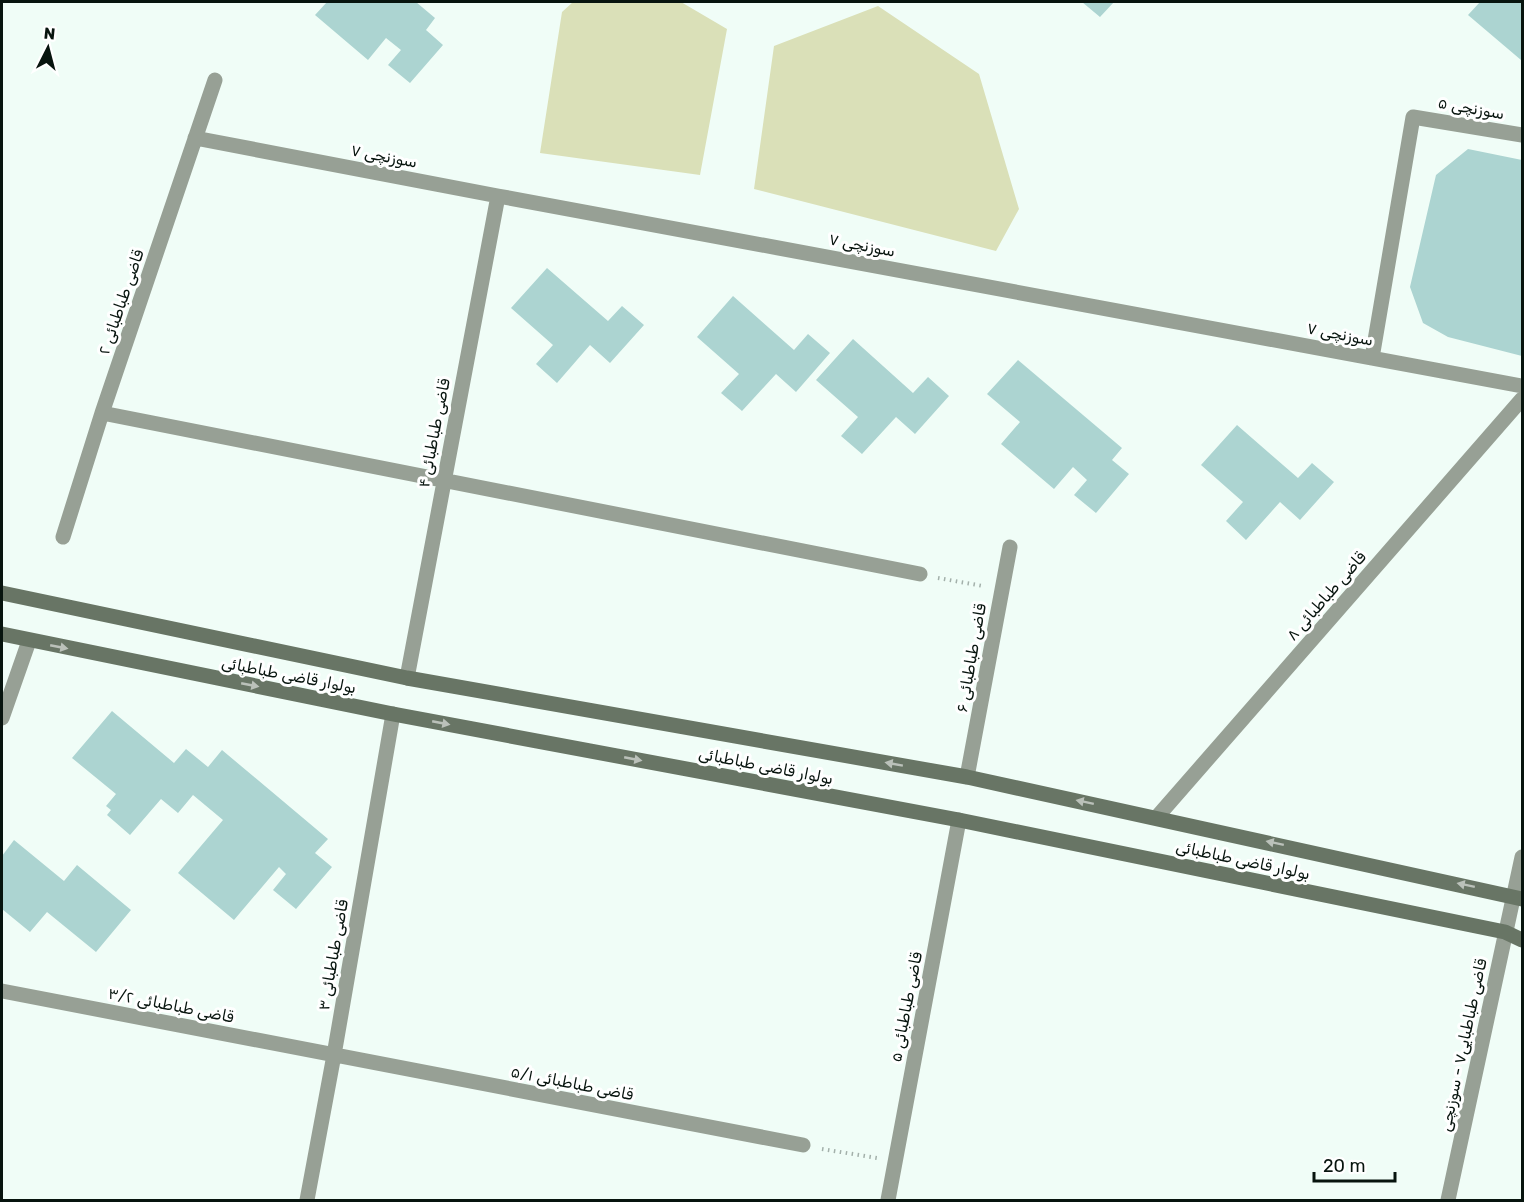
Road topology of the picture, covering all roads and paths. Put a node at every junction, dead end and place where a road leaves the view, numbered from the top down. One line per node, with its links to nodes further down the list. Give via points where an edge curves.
1 (215, 80): 3 (street, قاضی طباطبائی ۲)
2 (1522, 135): 5 (street, سوزنچی ۵, via 1413,117)
3 (195, 138): 4 (street, سوزنچی ۷); 8 (street, قاضی طباطبائی ۲)
4 (498, 196): 5 (street, سوزنچی ۷); 9 (street, قاضی طباطبائی ۴)
5 (1372, 358): 6 (street, سوزنچی ۷)
6 (1522, 386)
7 (1522, 399): 21 (street, قاضی طباطبائی ۸)
8 (102, 413): 9 (street); 10 (street, قاضی طباطبائی ۲)
9 (443, 481): 12 (street); 17 (street, قاضی طباطبائی ۴)
10 (63, 537)
11 (1010, 547): 13 (street, قاضی طباطبائی ۶)
12 (920, 574): 13 (path)
13 (1002, 590): 20 (street, قاضی طباطبائی ۶)
14 (2, 593): 17 (main road, بولوار قاضی طباطبائی)
15 (2, 634): 16 (main road, بولوار قاضی طباطبائی)
16 (29, 641): 18 (main road, بولوار قاضی طباطبائی, one-way to 18); 19 (street)
17 (407, 678): 20 (main road, بولوار قاضی طباطبائی, one-way to 17)
18 (393, 714): 22 (main road, بولوار قاضی طباطبائی, one-way to 22); 28 (street, قاضی طباطبائی ۳)
19 (2, 718)
20 (968, 777): 21 (main road, بولوار قاضی طباطبائی, one-way to 20)
21 (1157, 817): 24 (main road, بولوار قاضی طباطبائی, one-way to 21)
22 (959, 820): 25 (main road, بولوار قاضی طباطبائی); 30 (street, قاضی طباطبائی ۵)
23 (1522, 856): 24 (street, قاضی طباطبایی۷ - سوزنچی)
24 (1518, 897): 25 (street, قاضی طباطبایی۷ - سوزنچی)
25 (1505, 932): 26 (main road, بولوار قاضی طباطبائی); 33 (street, قاضی طباطبایی۷ - سوزنچی)
26 (1522, 940)
27 (2, 991): 28 (street, قاضی طباطبائی ۳/۲)
28 (334, 1055): 29 (street, قاضی طباطبائی ۵/۱); 31 (street, قاضی طباطبائی ۳)
29 (803, 1145): 30 (path)
30 (896, 1161): 32 (street, قاضی طباطبائی ۵)
31 (307, 1200)
32 (888, 1200)
33 (1448, 1200)

